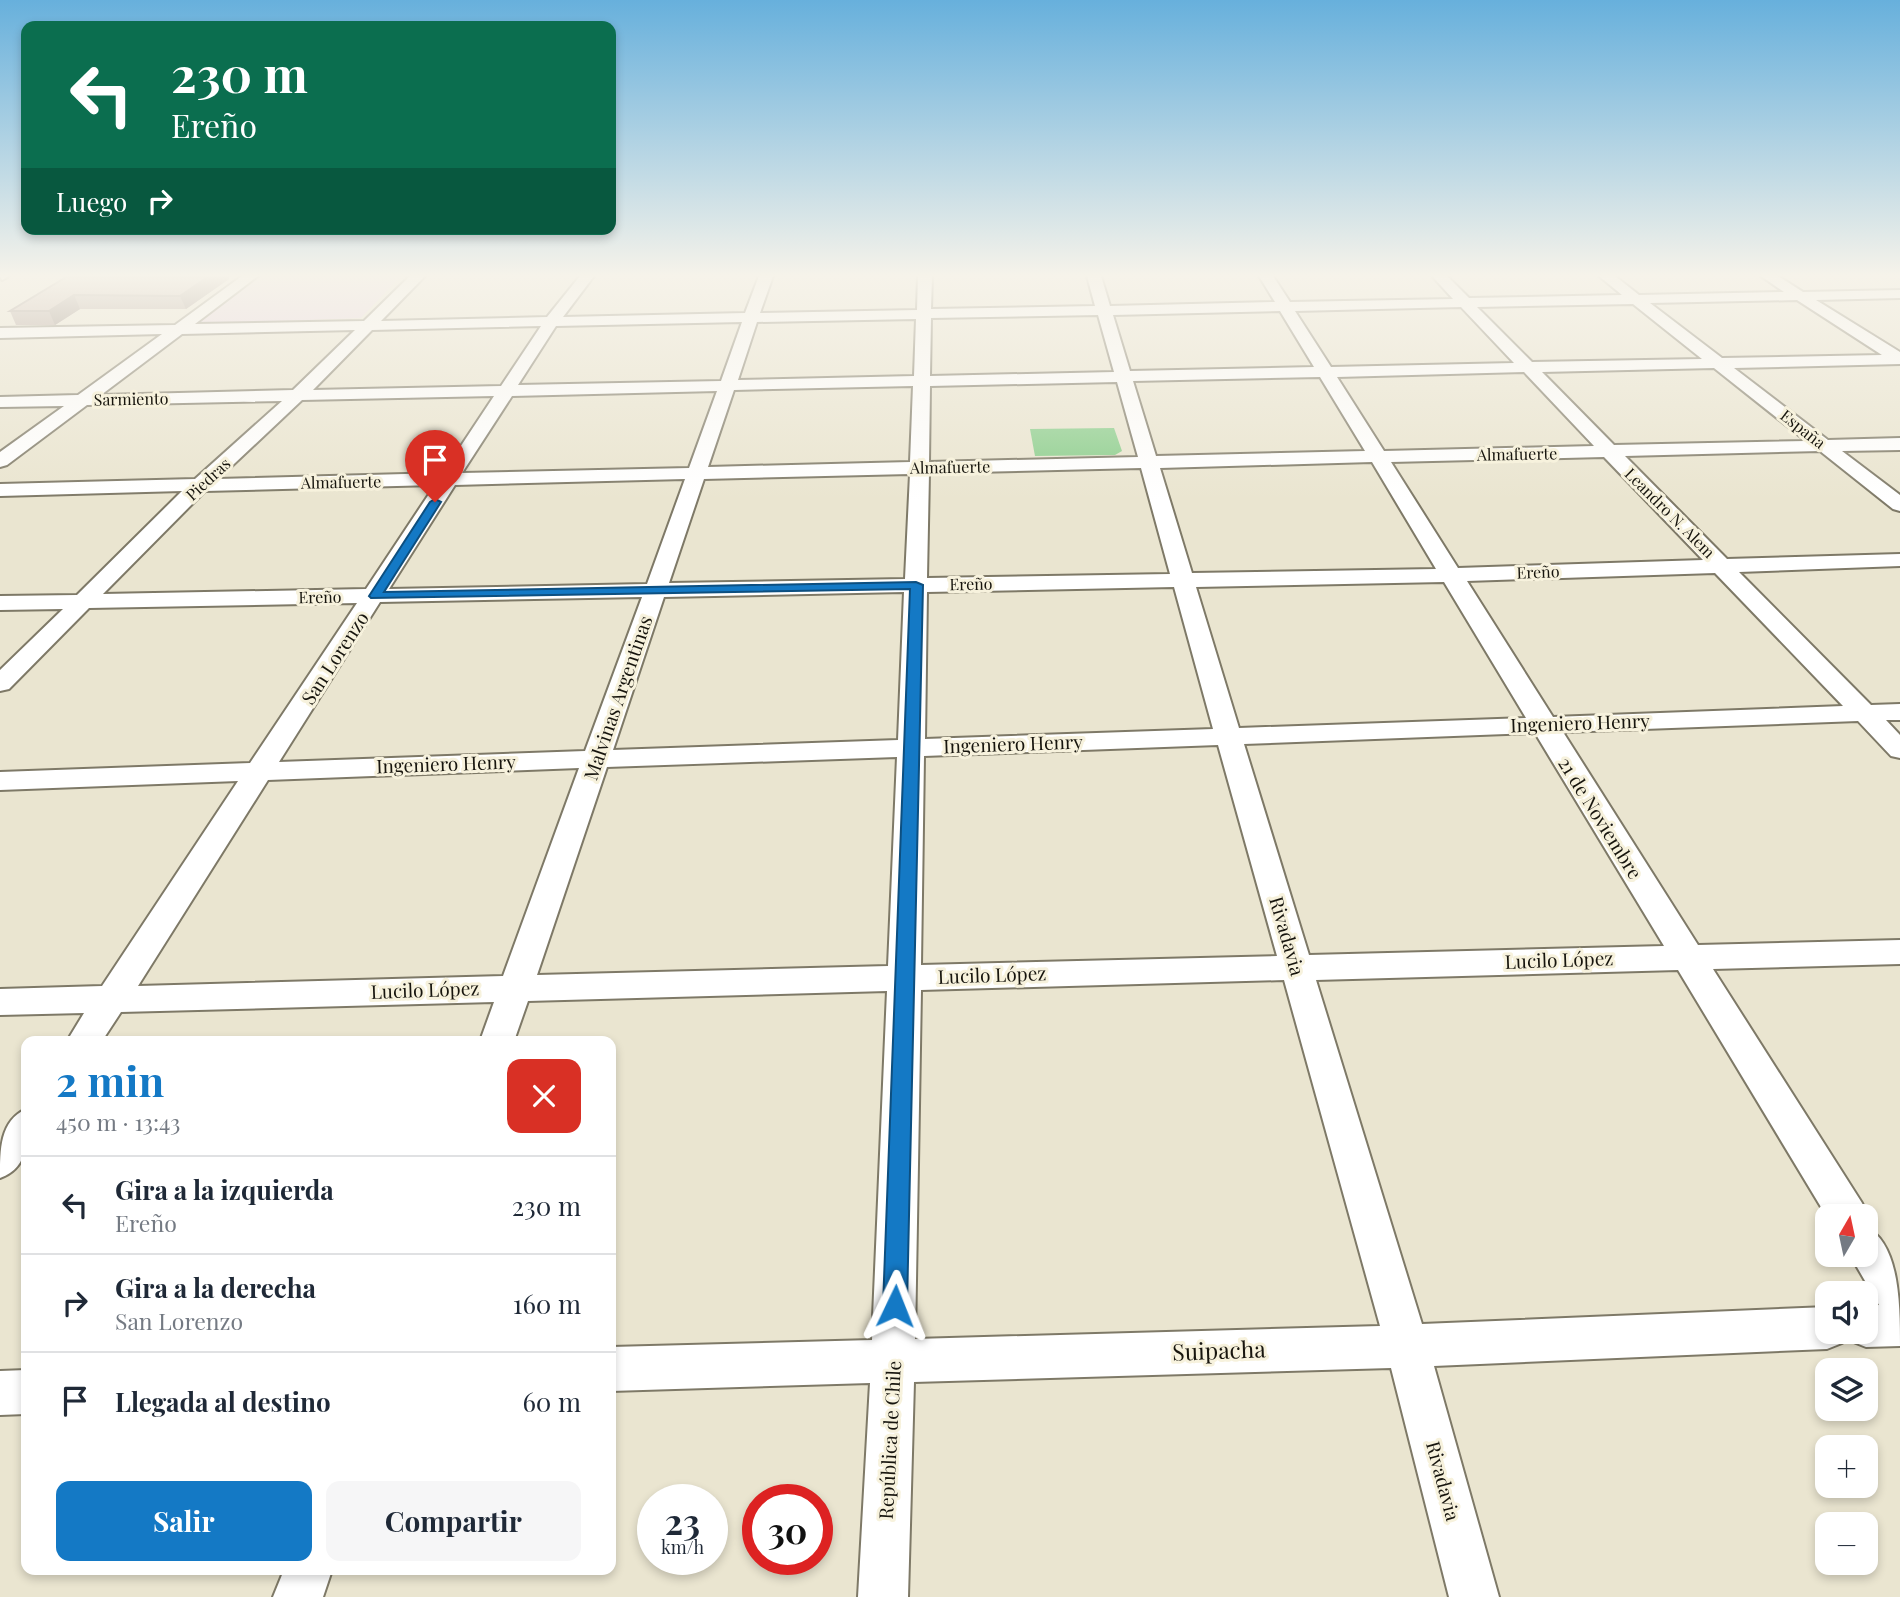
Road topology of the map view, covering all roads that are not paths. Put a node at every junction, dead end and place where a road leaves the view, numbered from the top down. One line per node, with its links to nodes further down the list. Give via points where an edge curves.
1 (151, 351): 19 (street)
2 (344, 351): 18 (street, Piedras)
3 (533, 351): 17 (street, San Lorenzo)
4 (740, 351): 16 (street, Malvinas Argentinas)
5 (923, 351): 15 (street, República de Chile)
6 (1115, 351): 14 (street, Rivadavia)
7 (1312, 351): 13 (street, 21 de Noviembre)
8 (1510, 351): 12 (street, Leandro N. Alem)
9 (1701, 351): 11 (street, España)
10 (1900, 359): 11 (street, Sarmiento)
11 (1717, 363): 12 (street, Sarmiento); 22 (street, España)
12 (1527, 368): 13 (street, Sarmiento); 23 (street, Leandro N. Alem)
13 (1325, 372): 14 (street, Sarmiento); 24 (street, 21 de Noviembre)
14 (1123, 377): 15 (street, Sarmiento); 26 (street, Rivadavia)
15 (922, 381): 16 (street, Sarmiento); 27 (street, República de Chile)
16 (728, 386): 17 (street, Sarmiento); 28 (street, Malvinas Argentinas)
17 (506, 391): 18 (street, Sarmiento); 29 (street, San Lorenzo)
18 (298, 396): 19 (street, Sarmiento); 30 (street, Piedras)
19 (85, 400): 20 (street, Sarmiento); 25 (street)
20 (0, 402)
21 (1900, 444): 22 (street, Almafuerte)
22 (1824, 446): 23 (street, Almafuerte); 32 (street, España)
23 (1609, 451): 24 (street, Almafuerte); 34 (street, Leandro N. Alem)
24 (1378, 457): 26 (street, Almafuerte); 35 (street, 21 de Noviembre)
25 (0, 461)
26 (1148, 462): 27 (street, Almafuerte); 36 (street, Rivadavia)
27 (919, 468): 28 (street, Almafuerte); 37 (street, República de Chile)
28 (697, 473): 29 (street, Almafuerte); 38 (street, Malvinas Argentinas)
29 (450, 479): 30 (street, Almafuerte); 39 (street, San Lorenzo)
30 (200, 485): 31 (street, Almafuerte); 40 (street, Piedras)
31 (0, 490)
32 (1900, 505)
33 (1900, 560): 34 (street, Ereño)
34 (1722, 566): 35 (street, Ereño); 44 (street, Leandro N. Alem)
35 (1452, 575): 36 (street, Ereño); 45 (street, 21 de Noviembre)
36 (1183, 580): 37 (street, Ereño); 46 (street, Rivadavia)
37 (916, 585): 38 (street, Ereño); 47 (street, República de Chile)
38 (656, 590): 39 (street, Ereño); 49 (street, Malvinas Argentinas)
39 (375, 596): 40 (street, Ereño); 50 (street, San Lorenzo)
40 (85, 601): 41 (street, Ereño); 42 (street, Piedras)
41 (0, 603)
42 (0, 684)
43 (1900, 712): 44 (street, Ingeniero Henry)
44 (1864, 713): 45 (street, Ingeniero Henry); 48 (street, Leandro N. Alem)
45 (1542, 725): 46 (street, Ingeniero Henry); 53 (street, 21 de Noviembre)
46 (1227, 736): 47 (street, Ingeniero Henry); 54 (street, Rivadavia)
47 (911, 747): 49 (street, Ingeniero Henry); 55 (street, República de Chile)
48 (1900, 750)
49 (596, 758): 50 (street, Ingeniero Henry); 56 (street, Malvinas Argentinas)
50 (262, 770): 51 (street, Ingeniero Henry); 57 (street, San Lorenzo)
51 (0, 781)
52 (1900, 952): 53 (street, Lucilo López)
53 (1687, 957): 54 (street, Lucilo López); 63 (street, 21 de Noviembre)
54 (1296, 967): 55 (street, Lucilo López); 69 (street, Rivadavia)
55 (904, 978): 56 (street, Lucilo López); 70 (street, República de Chile)
56 (516, 988): 57 (street, Lucilo López); 60 (street, Malvinas Argentinas)
57 (114, 998): 58 (street, Lucilo López); 59 (street, San Lorenzo)
58 (0, 1002)
59 (87, 1036)
60 (499, 1036)
61 (21, 1132): 62 (street)
62 (0, 1162)
63 (1841, 1204)
64 (1878, 1265): 65 (street)
65 (1900, 1301)
66 (1900, 1325): 67 (street)
67 (1878, 1326)
68 (1815, 1329): 69 (street, Suipacha)
69 (1407, 1346): 70 (street, Suipacha); 77 (street, Rivadavia)
70 (893, 1361): 71 (street, Suipacha); 76 (street, República de Chile)
71 (616, 1369)
72 (21, 1392): 73 (street)
73 (0, 1393)
74 (306, 1575): 75 (street)
75 (298, 1597)
76 (883, 1597)
77 (1474, 1597)

